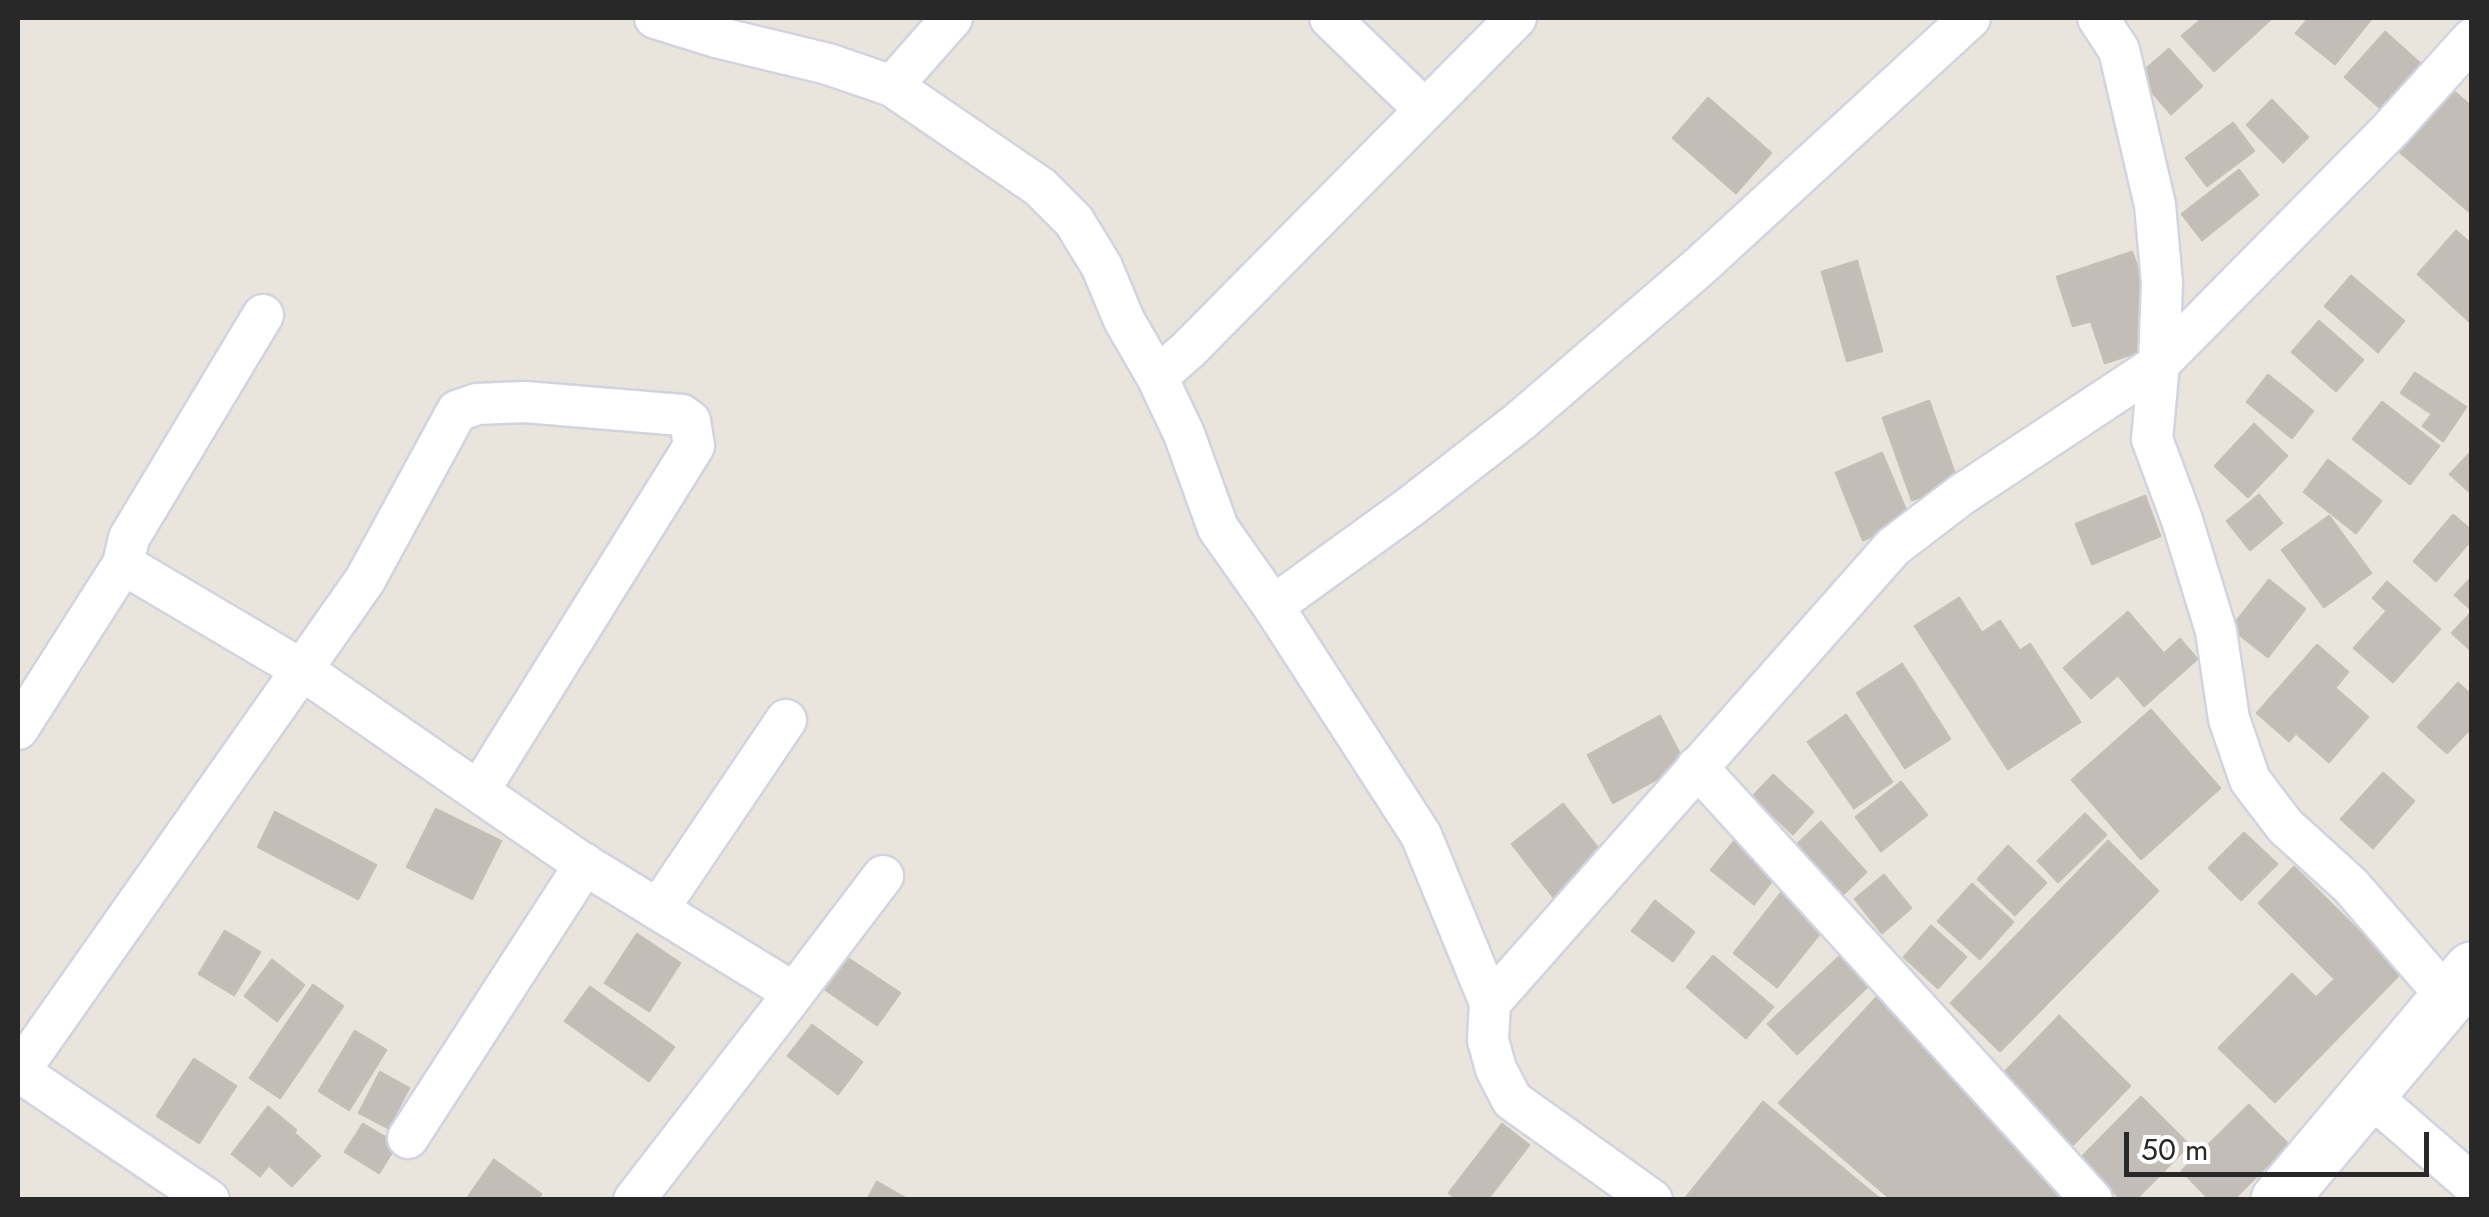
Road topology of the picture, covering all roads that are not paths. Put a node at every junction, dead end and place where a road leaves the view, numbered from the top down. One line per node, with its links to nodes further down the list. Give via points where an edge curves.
1 (655, 18): 8 (street)
2 (952, 18): 8 (street)
3 (1330, 18): 9 (street)
4 (1516, 18): 9 (street)
5 (1970, 18): 14 (street, via 1699,268 1519,422)
6 (2098, 18): 11 (street, via 2119,50 2155,206)
7 (2472, 39): 11 (street)
8 (892, 86): 12 (street, via 1040,187 1074,221)
9 (1424, 109): 12 (street)
10 (263, 315): 13 (street, via 129,538)
11 (2160, 364): 18 (street, via 1893,547); 23 (street, via 2152,439 2216,631 2229,719 2250,780 2285,826)
12 (1157, 377): 14 (street, via 1218,528)
13 (123, 564): 15 (street); 17 (street)
14 (1274, 606): 25 (street, via 1420,834)
15 (304, 671): 19 (street); 19 (street, via 365,580 457,411 525,402 682,415 694,446); 26 (street)
16 (786, 720): 22 (street)
17 (18, 728)
18 (1698, 767): 25 (street); 33 (street)
19 (480, 790): 20 (street)
20 (584, 864): 22 (street); 28 (street)
21 (883, 876): 24 (street)
22 (659, 908): 24 (street)
23 (2459, 984): 27 (main road)
24 (794, 993): 31 (street)
25 (1490, 1002): 32 (street, via 1488,1040 1512,1100)
26 (18, 1072): 30 (street)
27 (2367, 1093): 29 (street); 34 (main road)
28 (408, 1138)
29 (2472, 1184)
30 (209, 1200)
31 (634, 1200)
32 (1652, 1200)
33 (2092, 1200)
34 (2280, 1200)

